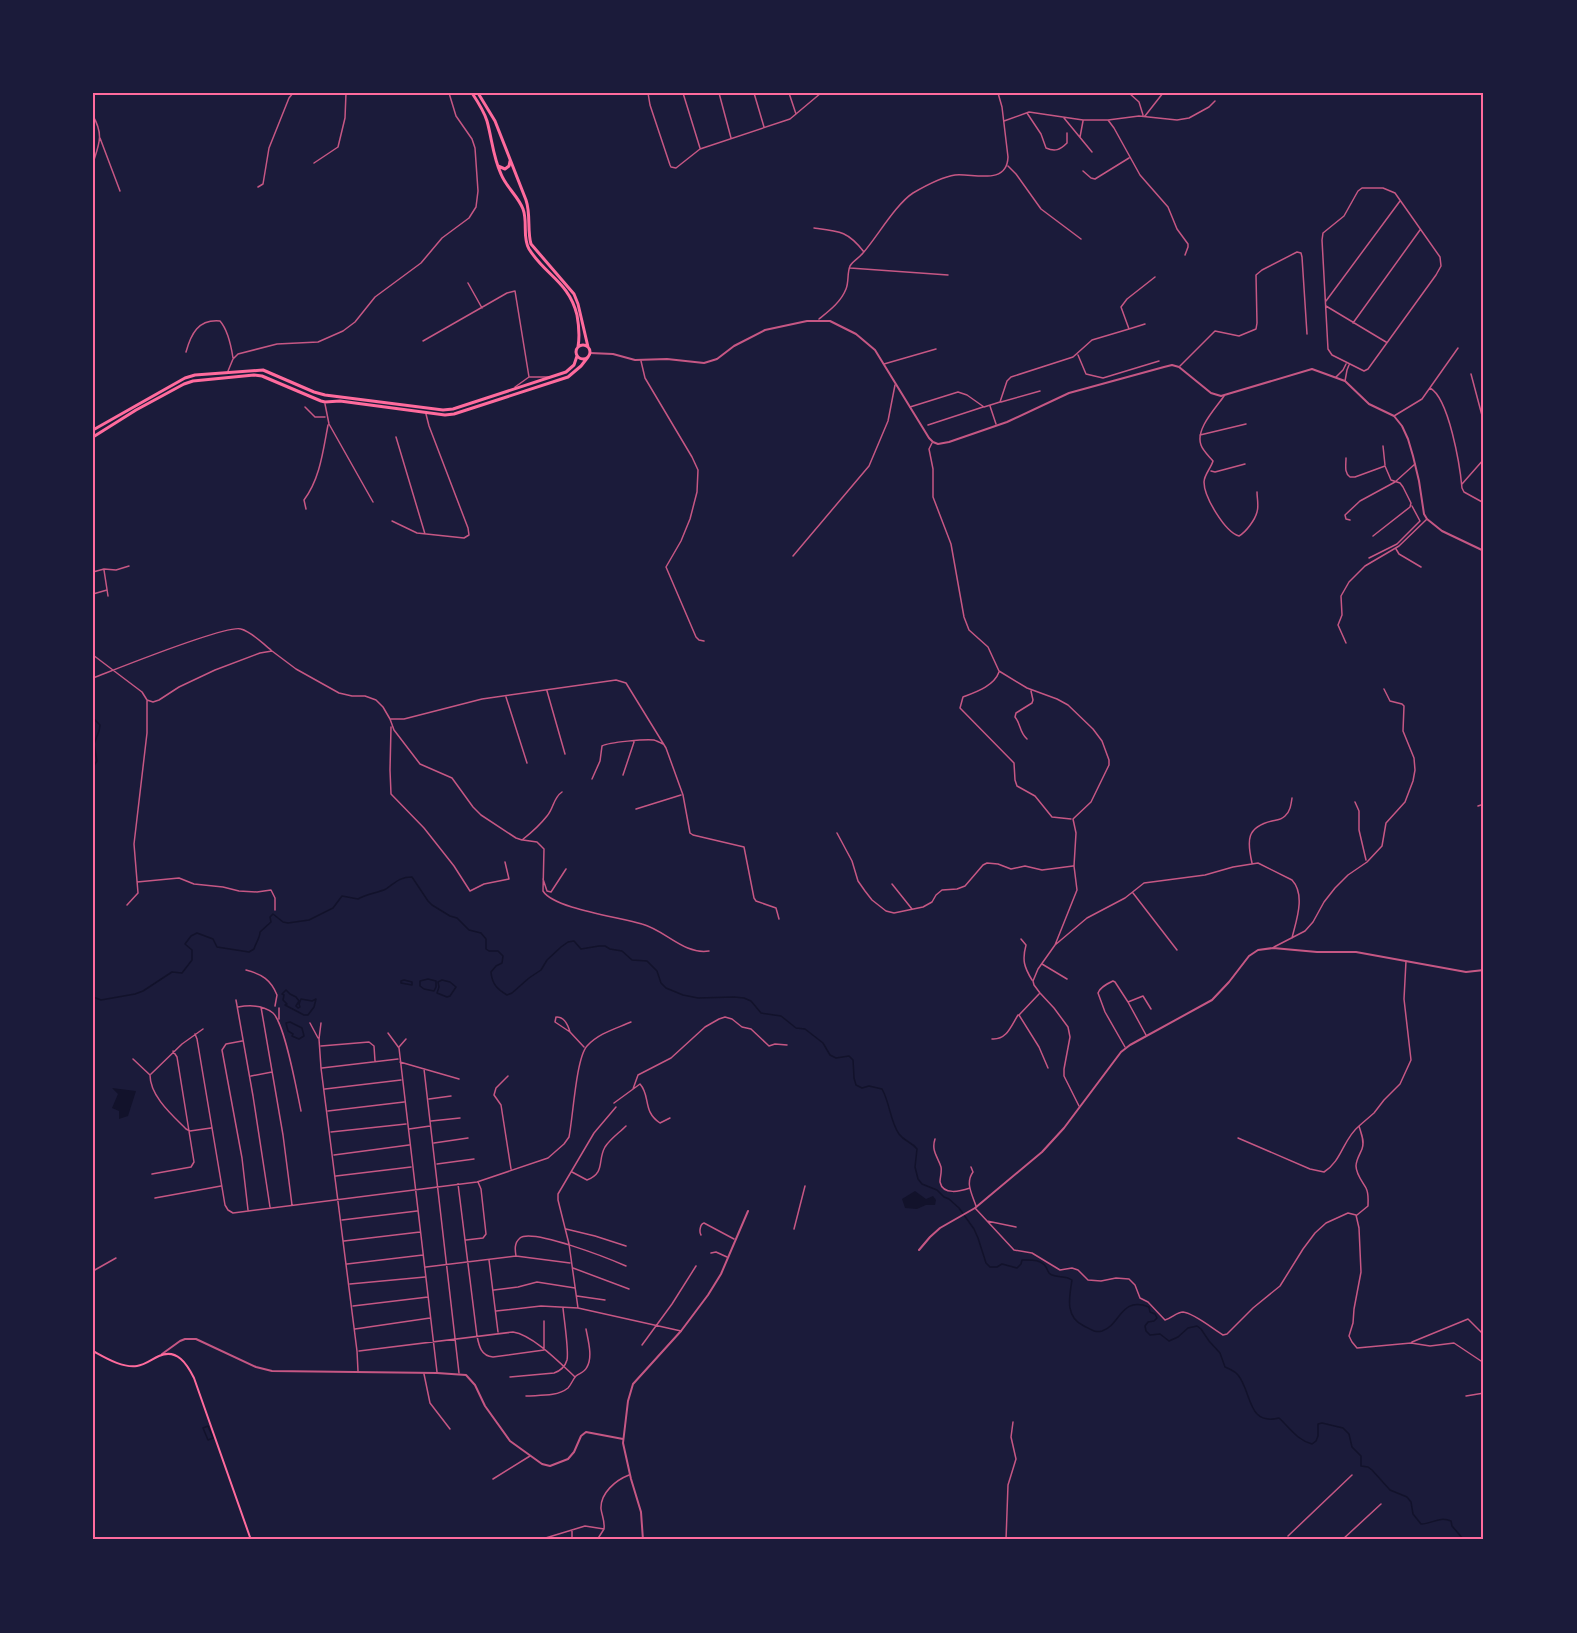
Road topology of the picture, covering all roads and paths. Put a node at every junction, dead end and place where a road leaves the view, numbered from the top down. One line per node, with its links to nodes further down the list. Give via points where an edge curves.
1 (293, 93): 38 (street, via 269,148 263,184)
2 (346, 93): 34 (street, via 338,147)
3 (449, 93): 67 (street, via 456,116 475,148 478,191 470,218 442,238 421,263 375,297 343,331 318,342 277,344 240,353)
4 (472, 93): 35 (main road, via 487,121)
5 (478, 93): 31 (main road)
6 (648, 93): 29 (street, via 671,167 679,167)
7 (683, 93): 29 (street)
8 (719, 93): 28 (street)
9 (754, 93): 24 (street)
10 (789, 93): 17 (street)
11 (821, 93): 17 (street)
12 (999, 93): 23 (street)
13 (1129, 93): 19 (street, via 1139,102)
14 (1163, 93): 19 (street)
15 (1215, 101): 19 (street, via 1184,119)
16 (1026, 112): 20 (street); 23 (street); 25 (street, via 1046,148 1056,151 1066,144)
17 (797, 115): 24 (street)
18 (93, 116): 27 (street)
19 (1144, 116): 22 (street)
20 (1063, 117): 21 (street); 26 (street)
21 (1083, 120): 22 (street); 26 (street)
22 (1108, 120): 32 (street)
23 (1003, 121): 36 (street)
24 (764, 128): 28 (street)
25 (1067, 133)
26 (1080, 137): 30 (street)
27 (100, 138): 33 (street); 39 (street)
28 (731, 139): 29 (street)
29 (700, 149)
30 (1092, 152)
31 (510, 158): 35 (main road, via 505,169); 60 (main road, via 528,205 531,244 574,294)
32 (1130, 158): 37 (street, via 1095,179); 45 (street, via 1168,207 1188,244)
33 (93, 163)
34 (314, 163)
35 (497, 165): 59 (main road, via 522,207 527,246 572,298 580,331)
36 (1007, 165): 43 (street, via 1041,209); 44 (street, via 994,175 954,175 912,194)
37 (1083, 171)
38 (258, 187)
39 (120, 191)
40 (1401, 201): 42 (street); 50 (street); 50 (street, via 1387,189 1362,188 1341,219 1324,231)
41 (814, 228): 44 (street, via 838,231 853,238)
42 (1420, 229): 53 (street); 58 (street, via 1440,257 1441,266)
43 (1081, 239)
44 (864, 252): 46 (street)
45 (1185, 255)
46 (849, 268): 47 (street); 52 (street, via 845,292)
47 (948, 275)
48 (1155, 277): 55 (street, via 1122,305)
49 (468, 283): 51 (street)
50 (1325, 304): 53 (street); 70 (street, via 1328,349)
51 (482, 308): 57 (street); 76 (street, via 515,291)
52 (818, 320): 68 (street, via 765,330 709,362); 71 (street, via 835,323 855,334 875,350)
53 (1353, 322): 58 (street)
54 (1145, 324): 55 (street)
55 (1129, 329): 64 (street, via 1092,340)
56 (1307, 334): 73 (street, via 1302,256 1297,252 1256,275 1256,330 1239,336 1213,332)
57 (423, 341)
58 (1387, 343): 72 (street, via 1365,370)
59 (578, 347): 60 (main road); 66 (main road)
60 (588, 347): 65 (main road)
61 (1458, 348): 81 (street)
62 (936, 349): 71 (street)
63 (186, 352): 67 (street, via 193,333 216,320 224,326)
64 (1078, 354): 69 (street, via 1086,374 1103,378); 86 (street, via 1011,377)
65 (589, 355): 66 (main road, via 583,359); 68 (street, via 608,353); 91 (main road, via 568,376 454,414)
66 (577, 356): 77 (main road, via 570,369)
67 (233, 359): 74 (street)
68 (641, 360): 134 (street, via 643,374 697,466 697,492 690,519 666,567 696,637)
69 (1159, 361)
70 (1346, 363): 72 (street); 78 (street)
71 (884, 364): 80 (street)
72 (1349, 365): 79 (street)
73 (1179, 367): 84 (street, via 1211,393); 98 (street, via 1172,365 1075,391)
74 (228, 372): 82 (main road, via 263,370 325,395 443,410); 99 (main road, via 185,378)
75 (1471, 374): 94 (street)
76 (530, 377): 77 (street); 82 (street)
77 (552, 377): 82 (main road)
78 (1336, 377): 79 (street); 84 (street, via 1308,370)
79 (1345, 381): 92 (street, via 1369,404)
80 (895, 385): 89 (street); 125 (street, via 888,421 869,466)
81 (1430, 388): 92 (street, via 1419,402); 112 (street, via 1438,393 1444,408)
82 (511, 390)
83 (1040, 391): 86 (street)
84 (1224, 396): 100 (street)
85 (324, 402): 91 (main road); 93 (street); 101 (main road, via 262,375 193,381)
86 (1000, 402): 87 (street)
87 (990, 405): 90 (street); 98 (street)
88 (305, 406): 93 (street, via 315,417)
89 (909, 407): 90 (street, via 958,392); 103 (street)
90 (984, 407): 97 (street)
91 (426, 413): 121 (street, via 470,532 464,538)
92 (1394, 416): 108 (street, via 1406,432)
93 (326, 417): 95 (street)
94 (1484, 423)
95 (328, 424): 114 (street); 117 (street, via 317,476 304,500)
96 (1246, 424): 100 (street)
97 (928, 425)
98 (997, 425): 103 (street, via 945,443)
99 (93, 430)
100 (1200, 435): 110 (street, via 1201,445 1213,461)
101 (93, 437)
102 (396, 437): 121 (street)
103 (933, 442): 139 (street, via 929,449 933,497 951,544 964,617 969,630 988,647)
104 (1383, 446): 109 (street)
105 (1346, 458): 109 (street, via 1350,477)
106 (1484, 459): 112 (street)
107 (1245, 464): 110 (street)
108 (1415, 464): 111 (street); 118 (street)
109 (1385, 466): 111 (street)
110 (1210, 470): 113 (street, via 1204,481 1209,502 1235,535 1244,533 1256,515)
111 (1395, 482): 116 (street, via 1403,487); 120 (street, via 1359,501 1345,515)
112 (1462, 483): 115 (street, via 1464,492)
113 (1257, 492)
114 (372, 502)
115 (1484, 504)
116 (1411, 505): 122 (street); 126 (street, via 1420,521 1397,544)
117 (306, 509)
118 (1427, 519): 123 (street); 124 (street, via 1442,531)
119 (392, 520): 121 (street)
120 (1350, 520)
121 (425, 534)
122 (1372, 536)
123 (1395, 549): 128 (street); 135 (street, via 1365,566 1342,592 1338,625)
124 (1484, 551)
125 (793, 556)
126 (1369, 558)
127 (129, 566): 129 (street)
128 (1421, 567)
129 (104, 569): 130 (street); 131 (street)
130 (93, 572)
131 (107, 589): 132 (street); 133 (street)
132 (93, 594)
133 (108, 596)
134 (704, 641)
135 (1346, 643)
136 (272, 651): 138 (street, via 244,629 235,628); 145 (street, via 215,670 159,700); 146 (street, via 339,693 376,700)
137 (93, 655): 138 (street)
138 (114, 670): 140 (street); 145 (street)
139 (999, 671): 143 (street); 162 (street, via 994,681 963,697 960,708 1013,761 1017,786 1035,796 1052,817)
140 (93, 678)
141 (1384, 689): 166 (street, via 1390,701 1404,706 1403,731 1415,770 1405,802 1386,823 1382,846)
142 (546, 690): 144 (street); 150 (street, via 621,680 630,687); 151 (street)
143 (1030, 690): 148 (street, via 1032,703 1015,717); 162 (street, via 1068,705 1096,732 1109,760 1091,802)
144 (506, 696): 146 (street); 152 (street)
145 (147, 700): 171 (street, via 134,844)
146 (390, 719): 147 (street)
147 (391, 724): 164 (street, via 420,764 452,778 481,815); 165 (street, via 391,794 424,828 470,891 509,879)
148 (1027, 739)
149 (634, 742): 150 (street, via 652,740); 153 (street); 154 (street, via 602,746)
150 (664, 744): 156 (street)
151 (565, 754)
152 (527, 763)
153 (623, 776)
154 (592, 778)
155 (562, 792): 164 (street, via 547,817)
156 (683, 795): 161 (street); 177 (street, via 690,833 745,848 754,898 776,908)
157 (1292, 798): 167 (street, via 1282,819 1262,824 1251,833)
158 (1355, 802): 166 (street)
159 (1484, 804): 160 (street)
160 (1478, 806)
161 (636, 809)
162 (1073, 819): 168 (street)
163 (837, 833): 176 (street, via 858,881 872,900 890,913)
164 (522, 840): 170 (street, via 541,845)
165 (505, 862)
166 (1367, 862): 178 (street, via 1340,882 1308,928)
167 (1252, 863): 173 (street, via 1205,876 1144,883); 178 (street, via 1262,864 1296,884 1299,900)
168 (1074, 866): 176 (street, via 1011,869 987,863 965,886 942,890 928,905); 180 (street, via 1076,893)
169 (566, 869): 170 (street, via 551,892)
170 (543, 878): 183 (street, via 543,891 551,899 647,925 691,950)
171 (137, 882): 174 (street, via 138,893); 175 (street, via 179,878 239,891 271,890)
172 (892, 884): 176 (street)
173 (1133, 892): 180 (street, via 1087,918); 182 (street)
174 (127, 905)
175 (275, 910)
176 (912, 910)
177 (779, 919)
178 (1292, 938): 181 (street)
179 (1021, 939): 189 (street, via 1026,945 1023,964)
180 (1055, 945): 185 (street)
181 (1273, 948): 184 (street, via 1356,952); 207 (street, via 1249,956 1212,1000)
182 (1177, 950)
183 (709, 951)
184 (1406, 961): 187 (street, via 1466,972); 248 (street, via 1404,999 1411,1060 1400,1084)
185 (1041, 964): 188 (street); 189 (street)
186 (246, 970): 193 (street, via 269,981 277,995)
187 (1484, 970)
188 (1067, 979)
189 (1033, 981): 190 (street)
190 (1040, 993): 198 (street); 236 (street, via 1068,1027 1064,1076)
191 (236, 1000): 194 (street)
192 (1128, 1002): 197 (street, via 1144,996); 207 (street); 216 (street, via 1113,981 1099,990 1105,1012)
193 (275, 1006)
194 (237, 1007): 195 (street); 211 (street)
195 (261, 1007): 199 (street); 224 (street)
196 (279, 1008): 199 (street)
197 (1150, 1009)
198 (1019, 1015): 210 (street, via 1007,1033); 222 (street)
199 (279, 1020): 238 (street)
200 (632, 1022): 215 (street, via 605,1032)
201 (310, 1023): 208 (street)
202 (321, 1023): 208 (street)
203 (203, 1029): 206 (street)
204 (570, 1032): 204 (street, via 555,1022 556,1017 565,1021); 215 (street)
205 (388, 1033): 214 (street)
206 (195, 1034): 217 (street); 249 (street)
207 (1146, 1036): 216 (street)
208 (319, 1039): 213 (street)
209 (406, 1039): 214 (street)
210 (992, 1039)
211 (243, 1041): 226 (street); 279 (street, via 226,1044 222,1050)
212 (787, 1045): 230 (street, via 769,1046 751,1029 725,1017 705,1028 671,1058 638,1075)
213 (320, 1047): 220 (street, via 369,1042 374,1046); 221 (street)
214 (399, 1048): 219 (street)
215 (585, 1048): 263 (street, via 569,1137 548,1158)
216 (1125, 1048): 236 (street)
217 (173, 1052): 225 (street); 242 (street)
218 (133, 1059): 225 (street)
219 (400, 1060): 220 (street); 223 (street); 229 (street)
220 (375, 1062): 221 (street)
221 (321, 1068): 231 (street)
222 (1048, 1068)
223 (424, 1069): 228 (street); 233 (street)
224 (272, 1072): 226 (street); 276 (street)
225 (150, 1074): 244 (street, via 162,1105)
226 (250, 1076): 278 (street)
227 (508, 1076): 263 (street, via 494,1095 501,1106)
228 (459, 1079)
229 (402, 1080): 231 (street); 234 (street)
230 (633, 1089): 235 (street); 241 (street, via 640,1084 644,1090 652,1118 660,1123)
231 (324, 1090): 239 (street)
232 (451, 1096): 233 (street)
233 (428, 1099): 243 (street)
234 (405, 1102): 239 (street); 245 (street)
235 (614, 1103)
236 (1079, 1106): 277 (street, via 1042,1152)
237 (616, 1107): 264 (street, via 594,1133)
238 (301, 1111)
239 (327, 1111): 252 (street)
240 (460, 1118): 243 (street)
241 (670, 1118)
242 (188, 1119): 244 (street); 251 (street)
243 (430, 1121): 246 (street)
244 (179, 1123): 251 (street)
245 (407, 1124): 250 (street); 252 (street)
246 (430, 1126): 250 (street); 256 (street)
247 (626, 1126): 264 (street, via 605,1148 601,1168 594,1176 587,1180)
248 (1359, 1126): 254 (street, via 1349,1136 1337,1161 1324,1172); 282 (street, via 1363,1147 1356,1166 1369,1196 1368,1206)
249 (212, 1127): 251 (street); 269 (street)
250 (408, 1129): 257 (street)
251 (190, 1131): 265 (street, via 193,1166)
252 (330, 1132): 258 (street)
253 (468, 1138): 256 (street)
254 (1238, 1138)
255 (935, 1139): 272 (street, via 935,1156 942,1169 941,1185 953,1191)
256 (433, 1143): 260 (street)
257 (410, 1145): 258 (street); 261 (street)
258 (333, 1155): 266 (street)
259 (474, 1159): 260 (street)
260 (436, 1164): 271 (street)
261 (412, 1167): 266 (street); 273 (street)
262 (971, 1167): 272 (street)
263 (511, 1170): 267 (street)
264 (572, 1171): 286 (street, via 558,1194)
265 (152, 1174)
266 (335, 1176): 275 (street)
267 (477, 1182): 268 (street); 291 (street, via 486,1234)
268 (458, 1184): 271 (street); 291 (street)
269 (222, 1186): 274 (street); 279 (street, via 229,1211)
270 (805, 1186): 287 (street)
271 (437, 1187): 273 (street); 305 (street)
272 (970, 1188): 277 (street)
273 (416, 1189): 275 (street); 281 (street)
274 (155, 1198)
275 (338, 1199): 276 (street); 283 (street)
276 (292, 1205): 278 (street)
277 (976, 1207): 284 (street); 295 (street, via 940,1228)
278 (270, 1208): 279 (street)
279 (248, 1211)
280 (748, 1211): 290 (street)
281 (417, 1212): 283 (street); 288 (street)
282 (1356, 1215): 284 (street, via 1348,1213 1326,1223 1303,1249 1280,1286 1223,1335 1183,1312 1165,1320 1140,1298 1129,1279 1088,1280 1078,1270 1060,1270 1032,1253 1014,1250); 334 (street, via 1361,1272 1349,1336 1357,1348)
283 (341, 1220): 292 (street)
284 (986, 1221): 285 (street)
285 (1016, 1227)
286 (566, 1228): 293 (street); 294 (street)
287 (794, 1229)
288 (420, 1233): 292 (street); 297 (street)
289 (700, 1235): 290 (street, via 704,1223)
290 (735, 1239): 300 (street)
291 (466, 1240): 302 (street)
292 (343, 1241): 304 (street)
293 (569, 1244): 298 (street, via 523,1236 517,1242); 303 (street); 306 (street)
294 (626, 1246)
295 (919, 1250)
296 (711, 1253): 300 (street)
297 (423, 1255): 304 (street); 308 (street)
298 (516, 1256): 301 (street); 303 (street)
299 (116, 1258): 310 (street)
300 (728, 1258): 328 (street, via 708,1295)
301 (489, 1259): 302 (street); 315 (street)
302 (467, 1262): 305 (street); 331 (street)
303 (571, 1263): 309 (street)
304 (346, 1264): 312 (street)
305 (446, 1264): 308 (street); 332 (street)
306 (626, 1266)
307 (696, 1266): 325 (street)
308 (425, 1267): 311 (street)
309 (573, 1268): 313 (street); 314 (street)
310 (93, 1271)
311 (426, 1277): 312 (street); 317 (street)
312 (349, 1284): 319 (street)
313 (575, 1288): 315 (street, via 537,1282); 316 (street)
314 (629, 1289)
315 (494, 1290): 322 (street)
316 (577, 1295): 318 (street); 321 (street)
317 (428, 1297): 319 (street); 323 (street)
318 (605, 1300)
319 (352, 1306): 326 (street)
320 (563, 1307): 321 (street); 322 (street); 341 (street, via 567,1358)
321 (579, 1308): 325 (street)
322 (496, 1311): 329 (street)
323 (430, 1318): 326 (street); 333 (street)
324 (543, 1321): 336 (street)
325 (656, 1325): 328 (street); 335 (street)
326 (354, 1329): 338 (street)
327 (586, 1329): 347 (street, via 589,1362)
328 (681, 1331): 353 (street, via 633,1384)
329 (498, 1333): 331 (street); 336 (street, via 519,1333)
330 (1484, 1335): 334 (street, via 1468,1319)
331 (477, 1336): 332 (street); 336 (street, via 482,1351 489,1357)
332 (456, 1339): 333 (street); 345 (street)
333 (434, 1342): 338 (street); 344 (street)
334 (1411, 1343): 340 (street, via 1454,1343)
335 (642, 1345)
336 (544, 1350): 341 (street)
337 (93, 1351): 339 (main road, via 135,1366)
338 (357, 1351): 342 (street)
339 (162, 1354): 342 (street, via 190,1338 264,1370); 362 (main road, via 188,1365)
340 (1484, 1363)
341 (564, 1367): 346 (street, via 554,1372); 347 (street)
342 (358, 1372): 343 (street)
343 (424, 1373): 344 (street); 352 (street, via 430,1403)
344 (437, 1373): 345 (street)
345 (459, 1374): 354 (street, via 471,1380 510,1442)
346 (510, 1377)
347 (575, 1377): 349 (street, via 563,1392)
348 (1484, 1393): 350 (street)
349 (526, 1396)
350 (1466, 1396)
351 (1013, 1422): 367 (street, via 1011,1437 1016,1459 1008,1485)
352 (450, 1429)
353 (622, 1439): 354 (street, via 586,1432 568,1459 550,1466); 355 (street)
354 (531, 1455): 357 (street)
355 (630, 1475): 359 (street, via 603,1497); 366 (street, via 641,1512)
356 (1352, 1475): 361 (street)
357 (493, 1479)
358 (1381, 1504): 368 (street)
359 (604, 1529): 360 (street, via 585,1526); 365 (street)
360 (573, 1530): 363 (street); 364 (street)
361 (1288, 1536)
362 (251, 1540)
363 (539, 1540)
364 (572, 1540)
365 (597, 1540)
366 (643, 1540)
367 (1006, 1540)
368 (1342, 1540)

